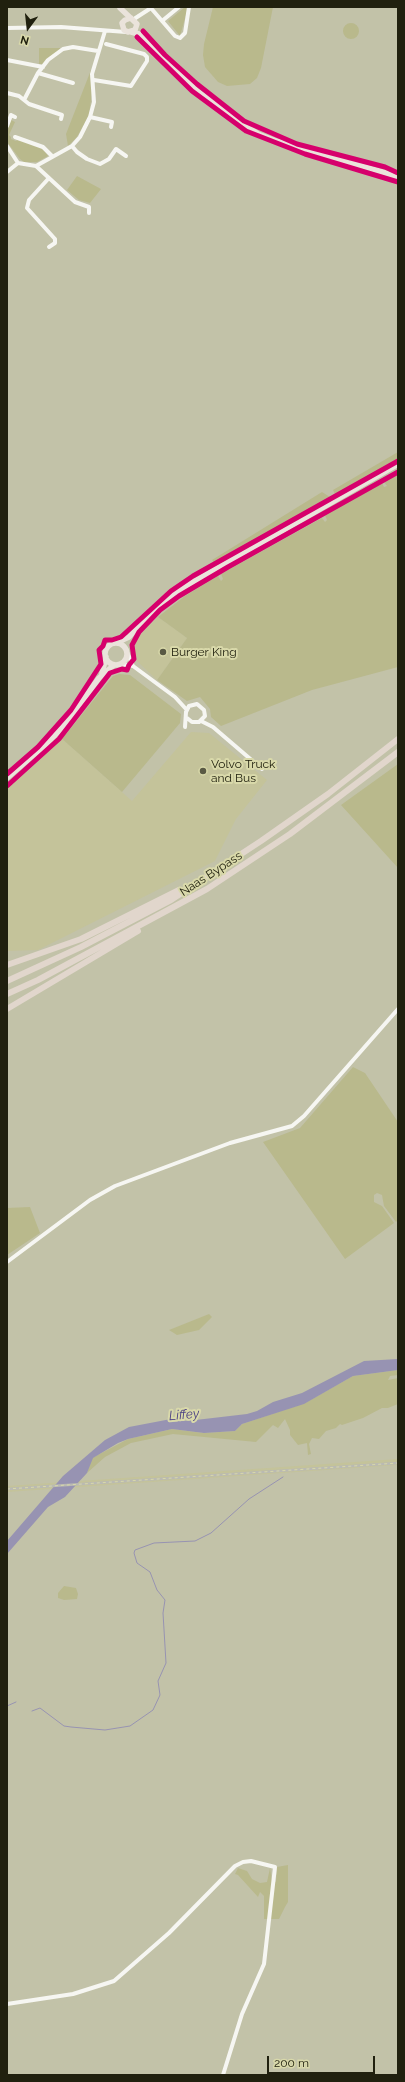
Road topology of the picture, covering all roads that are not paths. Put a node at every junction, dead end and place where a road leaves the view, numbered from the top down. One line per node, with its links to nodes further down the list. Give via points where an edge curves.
1 (120, 7): 5 (main road); 7 (main road)
2 (150, 7): 5 (street); 6 (street)
3 (179, 7): 6 (street)
4 (189, 7): 6 (street, via 185,33 182,37 175,36)
5 (135, 21): 7 (main road, via 125,20); 11 (main road)
6 (162, 21)
7 (122, 25): 10 (street); 11 (main road, via 124,30)
8 (7, 28): 9 (street, via 61,27)
9 (105, 31): 10 (street); 13 (street)
10 (115, 31): 11 (street)
11 (132, 33): 35 (main road, via 197,91 258,134 389,174)
12 (106, 44): 17 (street, via 138,52 147,57 147,62 131,86)
13 (98, 52): 15 (street, via 73,47 63,48); 17 (street, via 92,74)
14 (7, 60): 15 (street)
15 (43, 67): 16 (street)
16 (38, 72): 18 (street); 20 (street)
17 (94, 80): 22 (street, via 94,102)
18 (73, 83)
19 (7, 93): 20 (street)
20 (24, 100): 23 (street, via 62,115)
21 (15, 116): 24 (street, via 11,115)
22 (90, 117): 25 (street, via 112,122); 28 (street, via 80,137)
23 (61, 119)
24 (7, 126)
25 (110, 127)
26 (15, 137): 29 (street, via 42,146)
27 (7, 146): 31 (street)
28 (72, 146): 29 (street); 30 (street, via 87,160 100,164 109,159 116,149)
29 (52, 156): 32 (street)
30 (126, 156)
31 (18, 163): 32 (street); 33 (street)
32 (36, 166): 34 (street)
33 (7, 172)
34 (49, 178): 36 (street, via 75,202 89,207); 37 (street, via 28,200 27,208 55,239 55,243)
35 (398, 179)
36 (89, 213)
37 (49, 247)
38 (398, 464): 39 (main road, via 181,589 153,611)
39 (129, 637): 40 (main road); 41 (main road)
40 (116, 643): 41 (main road); 42 (main road, via 108,648)
41 (126, 650): 43 (main road, via 125,660); 44 (street)
42 (106, 657): 43 (main road); 45 (main road)
43 (117, 664): 44 (street); 45 (main road)
44 (133, 666): 46 (street)
45 (102, 673): 57 (main road, via 64,727)
46 (183, 704): 47 (street); 48 (street)
47 (191, 704): 48 (street); 49 (street, via 203,707)
48 (186, 710): 50 (street)
49 (205, 716): 51 (street); 53 (street)
50 (187, 718): 52 (street); 52 (street, via 185,727)
51 (201, 721): 52 (street); 53 (street)
52 (192, 722)
53 (213, 727): 56 (street)
54 (398, 739): 58 (highway, Naas Bypass, via 328,794)
55 (398, 752): 59 (highway, Naas Bypass, via 290,834 207,889)
56 (262, 770)
57 (7, 778)
58 (217, 869): 60 (highway, via 131,916 81,939); 61 (highway, Naas Bypass, via 171,900 81,947)
59 (166, 912): 62 (highway, Naas Bypass); 63 (highway, via 131,936)
60 (7, 965)
61 (7, 981)
62 (7, 994)
63 (7, 1009)
64 (398, 1010): 65 (street, via 304,1116 292,1126 230,1143 115,1186 90,1200)
65 (7, 1262)
66 (7, 2004): 67 (street, via 73,1994 114,1980 169,1934 235,1866 251,1861 275,1867 264,1964 242,2014)
67 (222, 2075)

